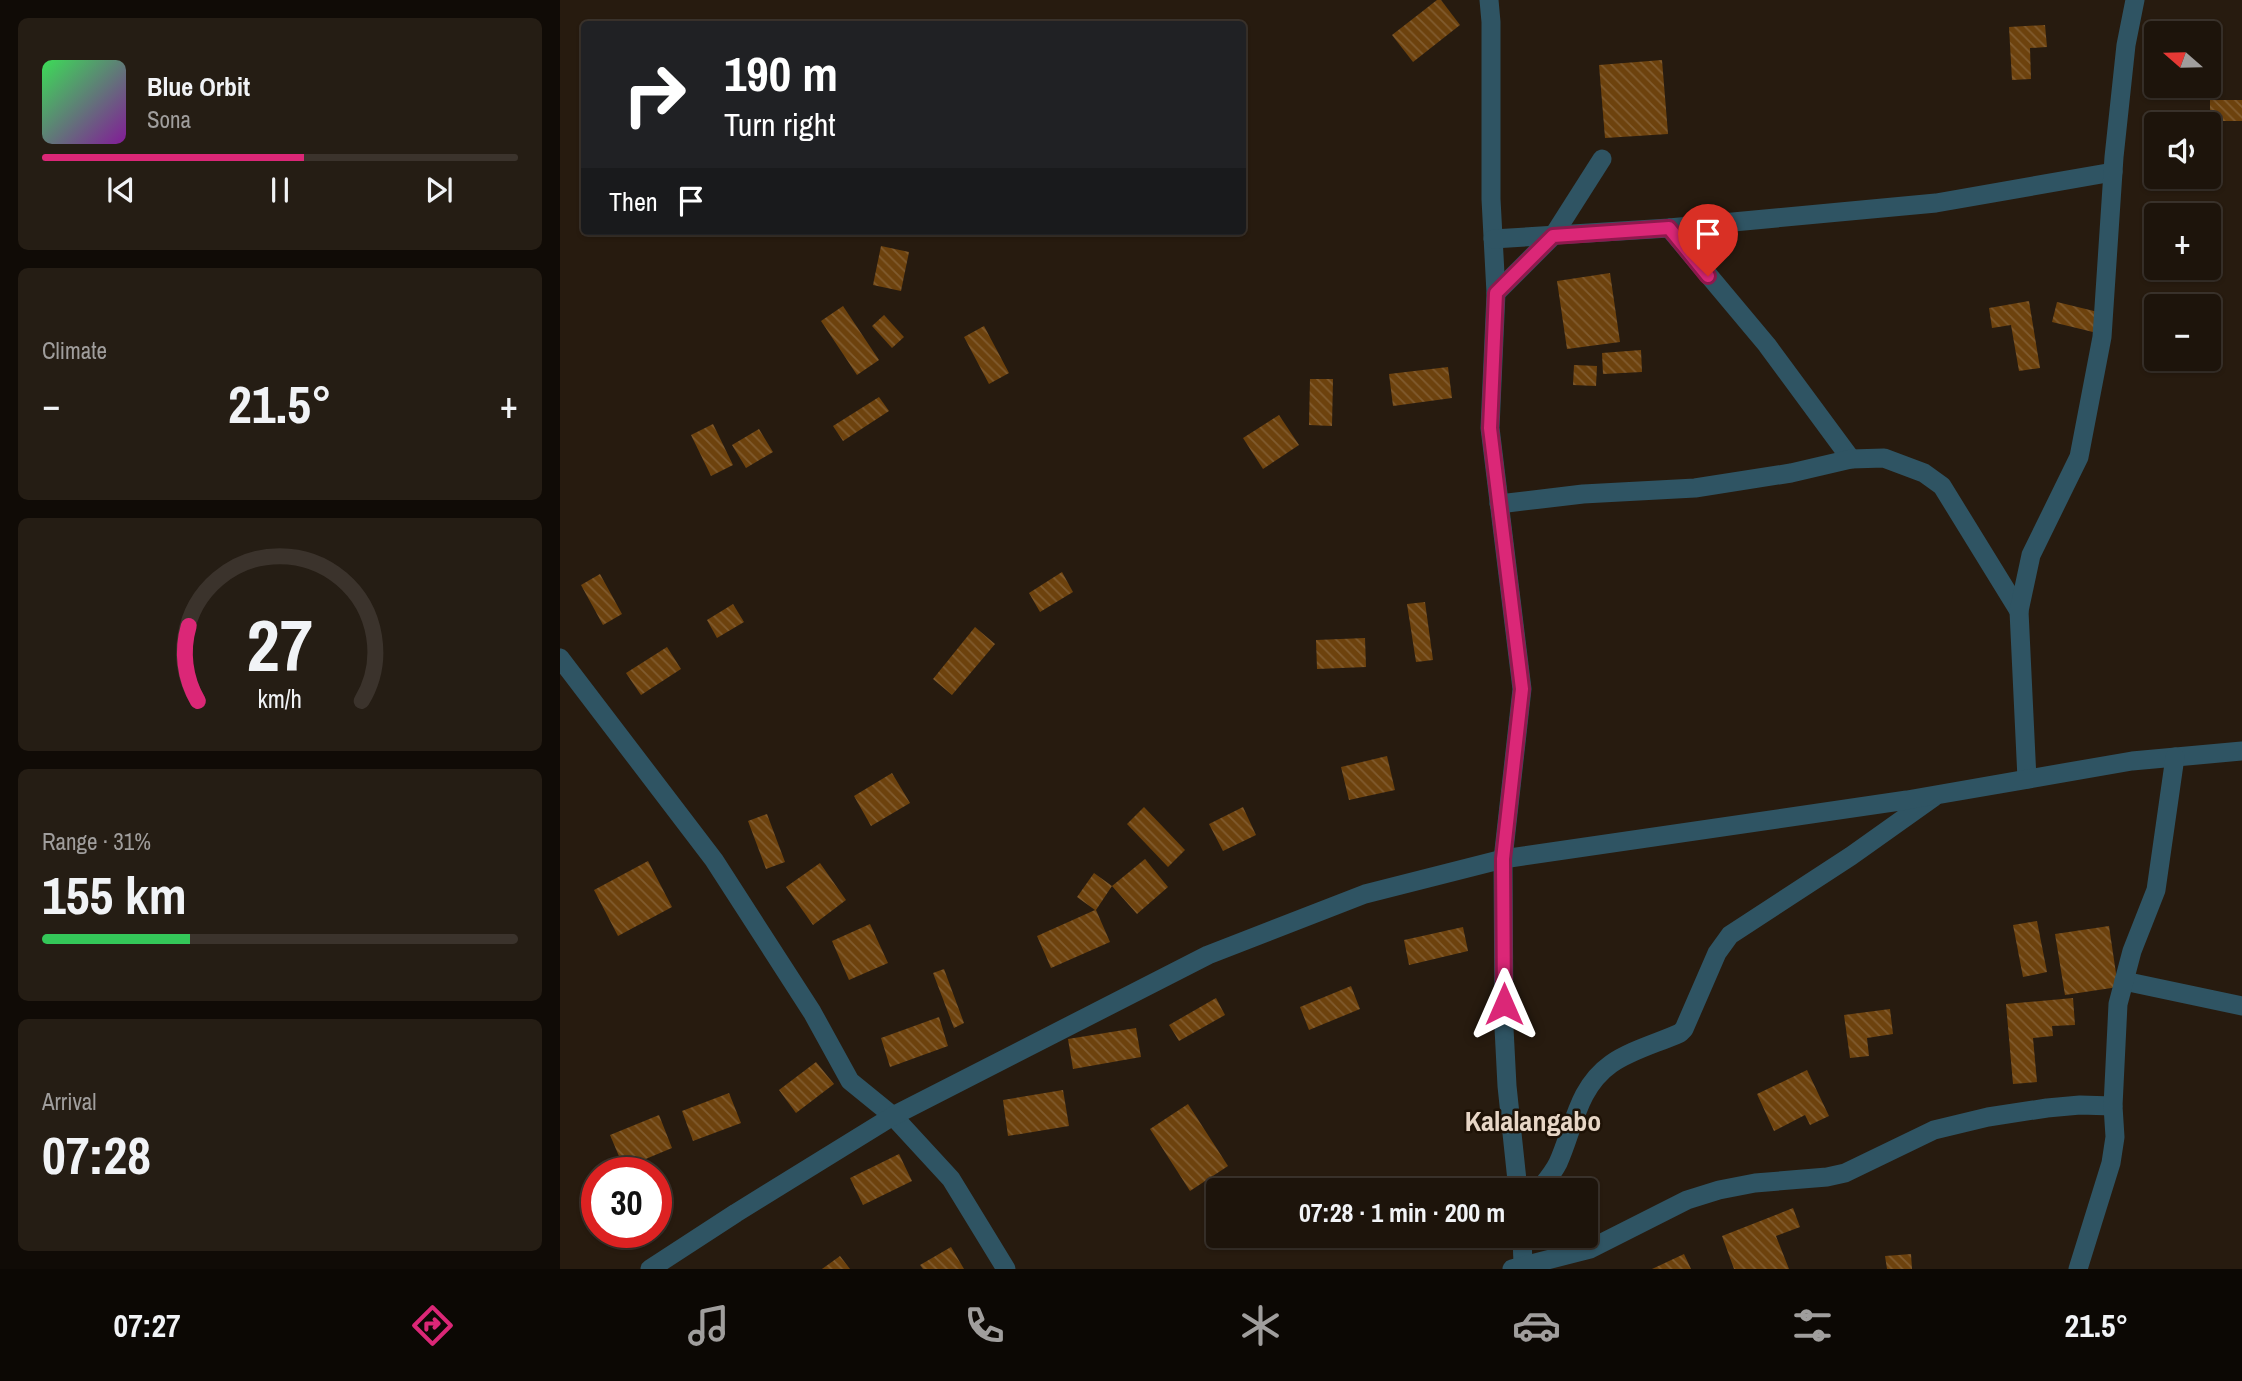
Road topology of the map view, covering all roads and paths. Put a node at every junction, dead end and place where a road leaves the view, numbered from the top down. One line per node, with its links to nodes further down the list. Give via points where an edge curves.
1 (1489, 0): 7 (street)
2 (2136, 0): 4 (street, via 2126,45)
3 (1602, 159): 6 (street)
4 (2113, 172): 5 (street, via 1936,203); 11 (street, via 2102,337 2079,457 2031,555)
5 (1669, 228): 6 (street); 9 (street, via 1768,345)
6 (1553, 236): 7 (street); 8 (street)
7 (1493, 239): 8 (street)
8 (1496, 293): 10 (street, via 1490,428)
9 (1851, 459): 10 (street, via 1695,488); 11 (street, via 1884,458 1924,473 1942,486)
10 (1499, 504): 17 (street, via 1522,689)
11 (2019, 611): 15 (street)
12 (560, 658): 21 (street, via 714,860 812,1012 850,1081)
13 (2242, 751): 14 (street)
14 (2175, 757): 15 (street); 18 (street, via 2156,890)
15 (2027, 779): 16 (street)
16 (1939, 794): 17 (street); 23 (street, via 1730,935 1717,953 1685,1029 1611,1064 1590,1085)
17 (1503, 859): 21 (street, via 1365,894 1208,955); 22 (street, via 1505,1040)
18 (2124, 981): 19 (street); 20 (street, via 2118,1003)
19 (2242, 1006)
20 (2113, 1105): 25 (street, via 2047,1108 1934,1130 1845,1172 1720,1190 1678,1204 1590,1249); 28 (street, via 2111,1163)
21 (893, 1116): 26 (street); 27 (street, via 951,1179)
22 (1517, 1178)
23 (1548, 1178)
24 (1520, 1248): 25 (street)
25 (1518, 1267)
26 (650, 1269)
27 (1006, 1269)
28 (2078, 1269)

